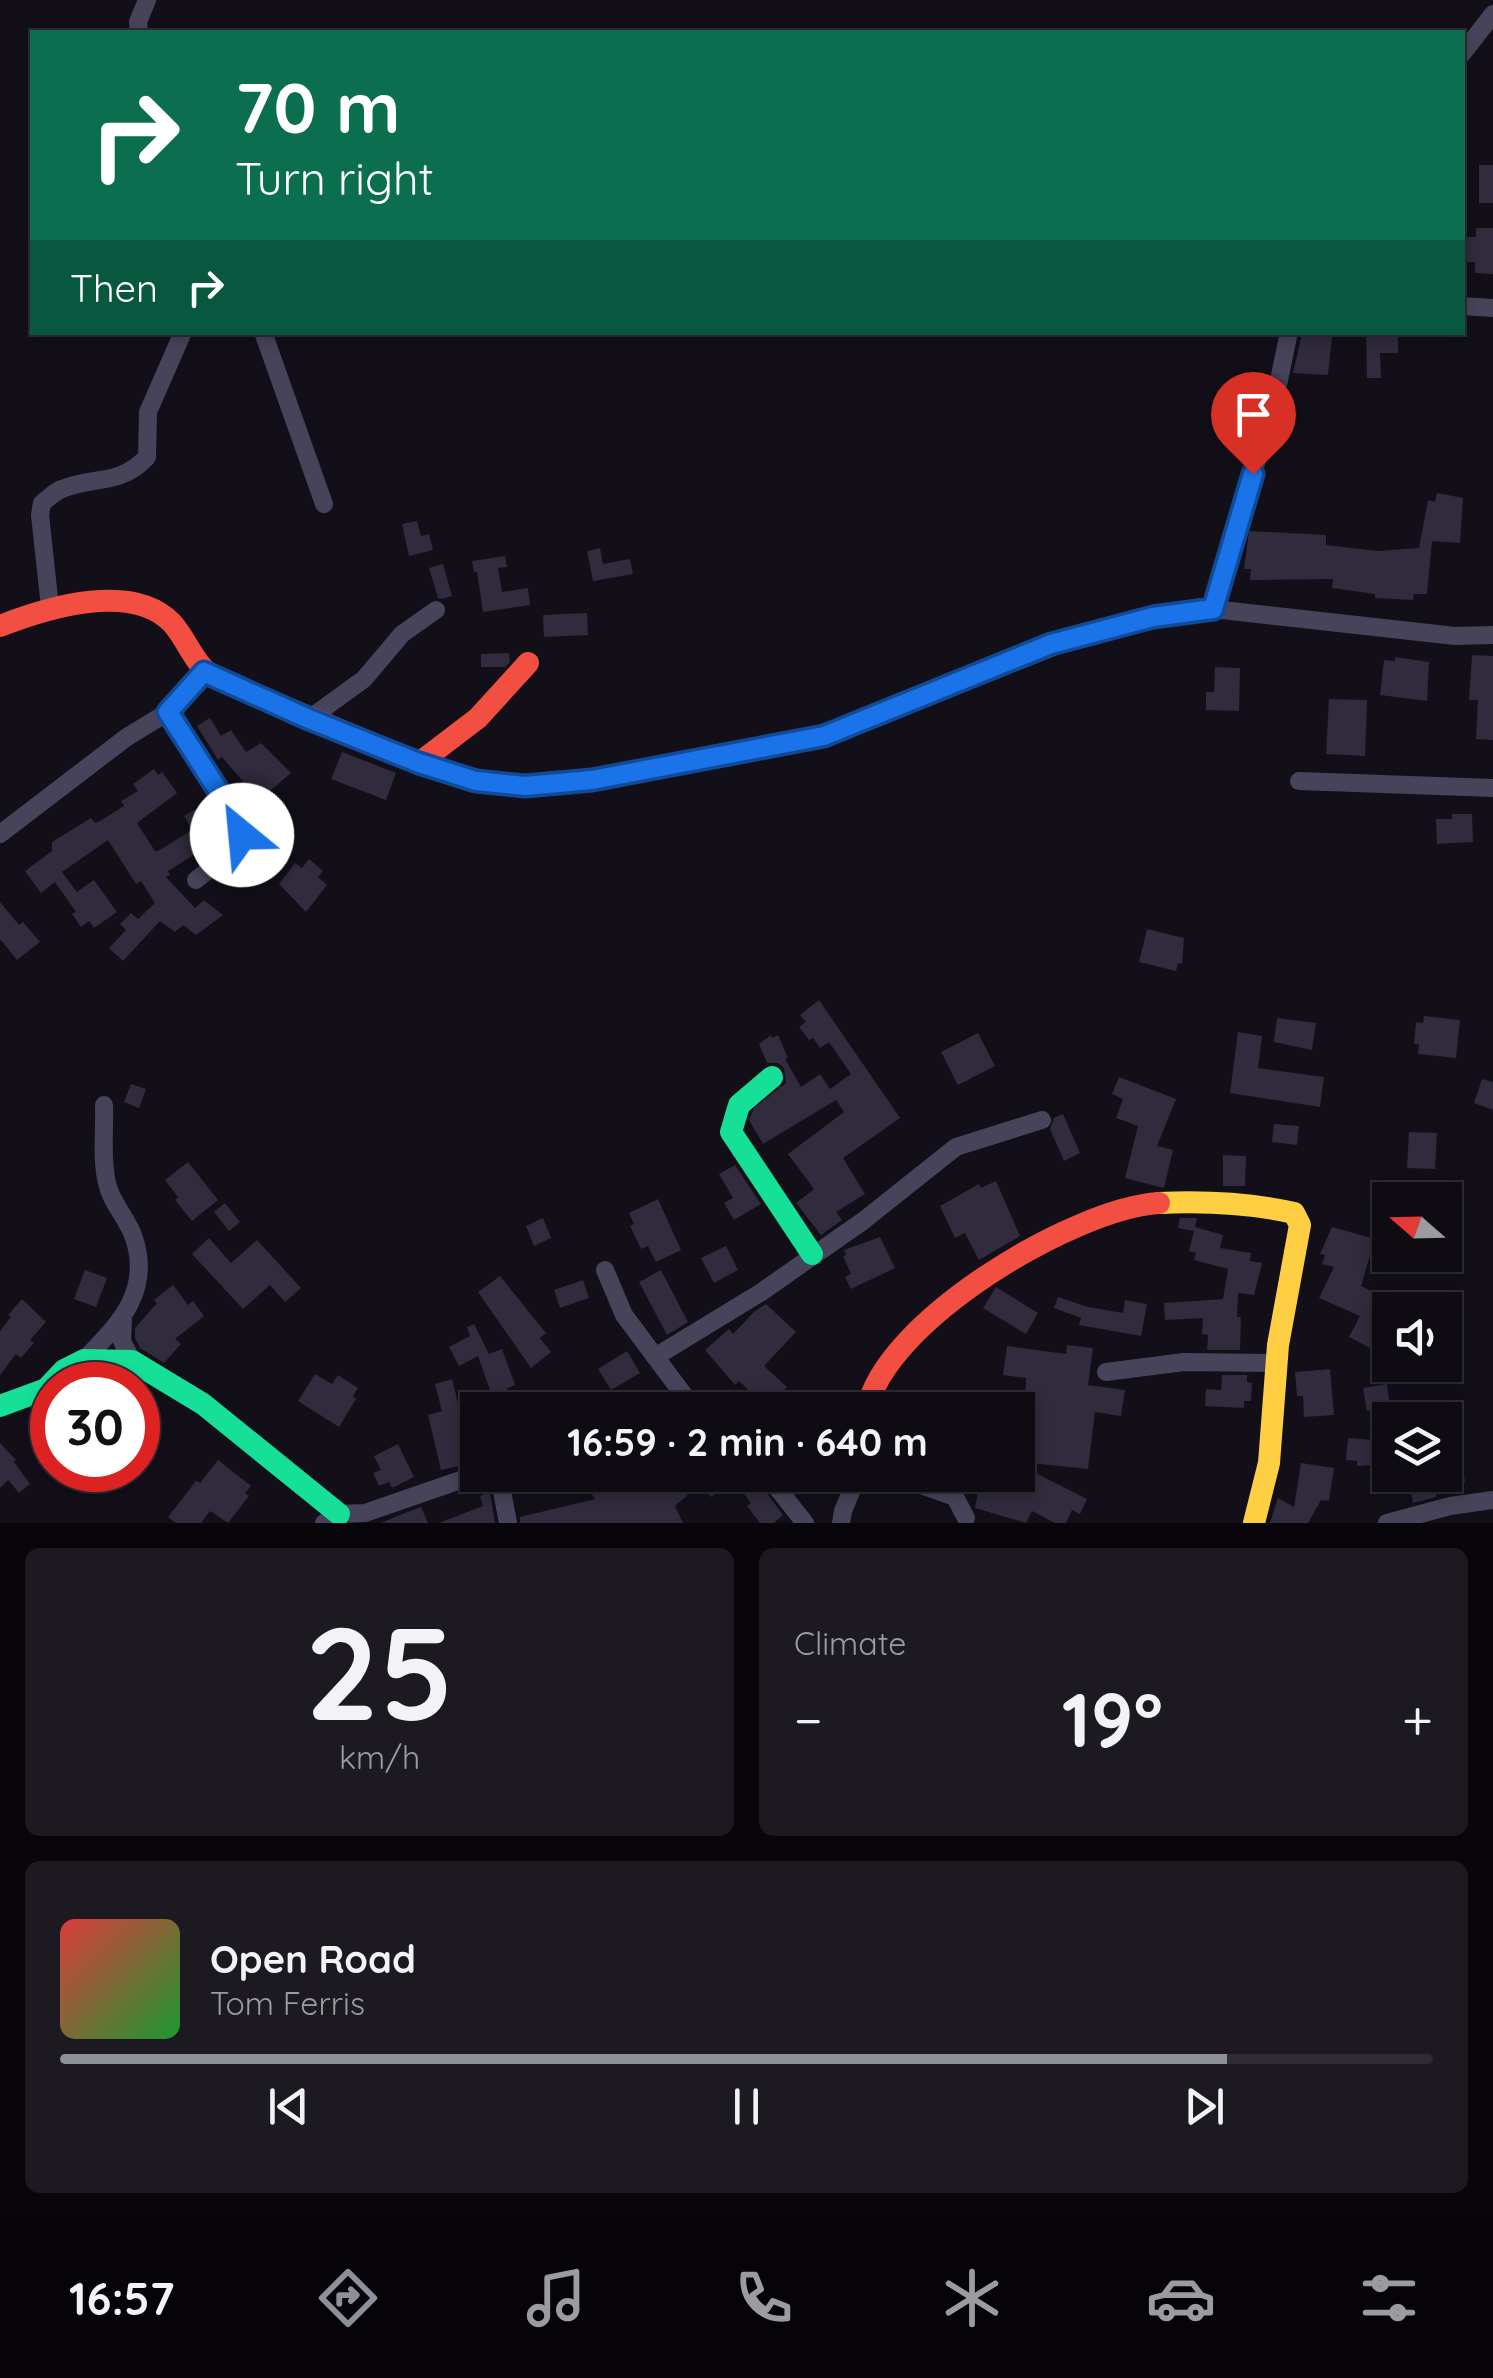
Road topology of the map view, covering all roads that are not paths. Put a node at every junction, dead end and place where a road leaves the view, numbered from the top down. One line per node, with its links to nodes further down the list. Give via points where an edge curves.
1 (146, 0): 3 (street)
2 (1493, 14): 4 (street)
3 (138, 30)
4 (1465, 50)
5 (1465, 306): 6 (street)
6 (1493, 308)
7 (182, 335): 11 (street, via 148,412 146,457 135,470 61,489 42,503)
8 (264, 335): 10 (street)
9 (1293, 336): 12 (street)
10 (324, 504)
11 (50, 607): 14 (street); 17 (street, via 146,605 187,640)
12 (1213, 609): 15 (street); 20 (street, via 1051,644 824,736 592,780 525,786 476,781)
13 (436, 610): 19 (street, via 402,634 364,680)
14 (0, 626)
15 (1493, 635)
16 (528, 663): 20 (street, via 450,744)
17 (204, 672): 18 (street); 19 (street)
18 (168, 712): 23 (street); 24 (street, via 241,826 238,844)
19 (309, 719): 20 (street)
20 (419, 763)
21 (1299, 781): 22 (street)
22 (1493, 788)
23 (0, 834)
24 (196, 880)
25 (772, 1076): 28 (street, via 740,1099 731,1132)
26 (104, 1105): 30 (street, via 106,1182 134,1238 139,1268)
27 (1042, 1120): 28 (street, via 956,1147)
28 (812, 1254): 31 (street)
29 (605, 1270): 31 (street, via 624,1315)
30 (123, 1320): 32 (street); 33 (street, via 122,1342)
31 (654, 1357): 36 (street)
32 (84, 1360): 33 (street); 38 (street, via 46,1389)
33 (132, 1360): 45 (street, via 203,1404)
34 (1276, 1363): 35 (street, via 1184,1362); 37 (street, via 1300,1225 1294,1212 1144,1204 988,1272 927,1323); 50 (street, via 1272,1458)
35 (1106, 1372)
36 (681, 1392)
37 (870, 1392)
38 (0, 1406)
39 (460, 1480): 45 (street)
40 (502, 1492): 47 (street)
41 (783, 1492): 48 (street)
42 (852, 1492): 49 (street)
43 (941, 1492): 46 (street, via 955,1497)
44 (1493, 1500): 51 (street)
45 (331, 1518)
46 (966, 1518)
47 (508, 1523)
48 (806, 1523)
49 (841, 1523)
50 (1254, 1523)
51 (1388, 1523)

